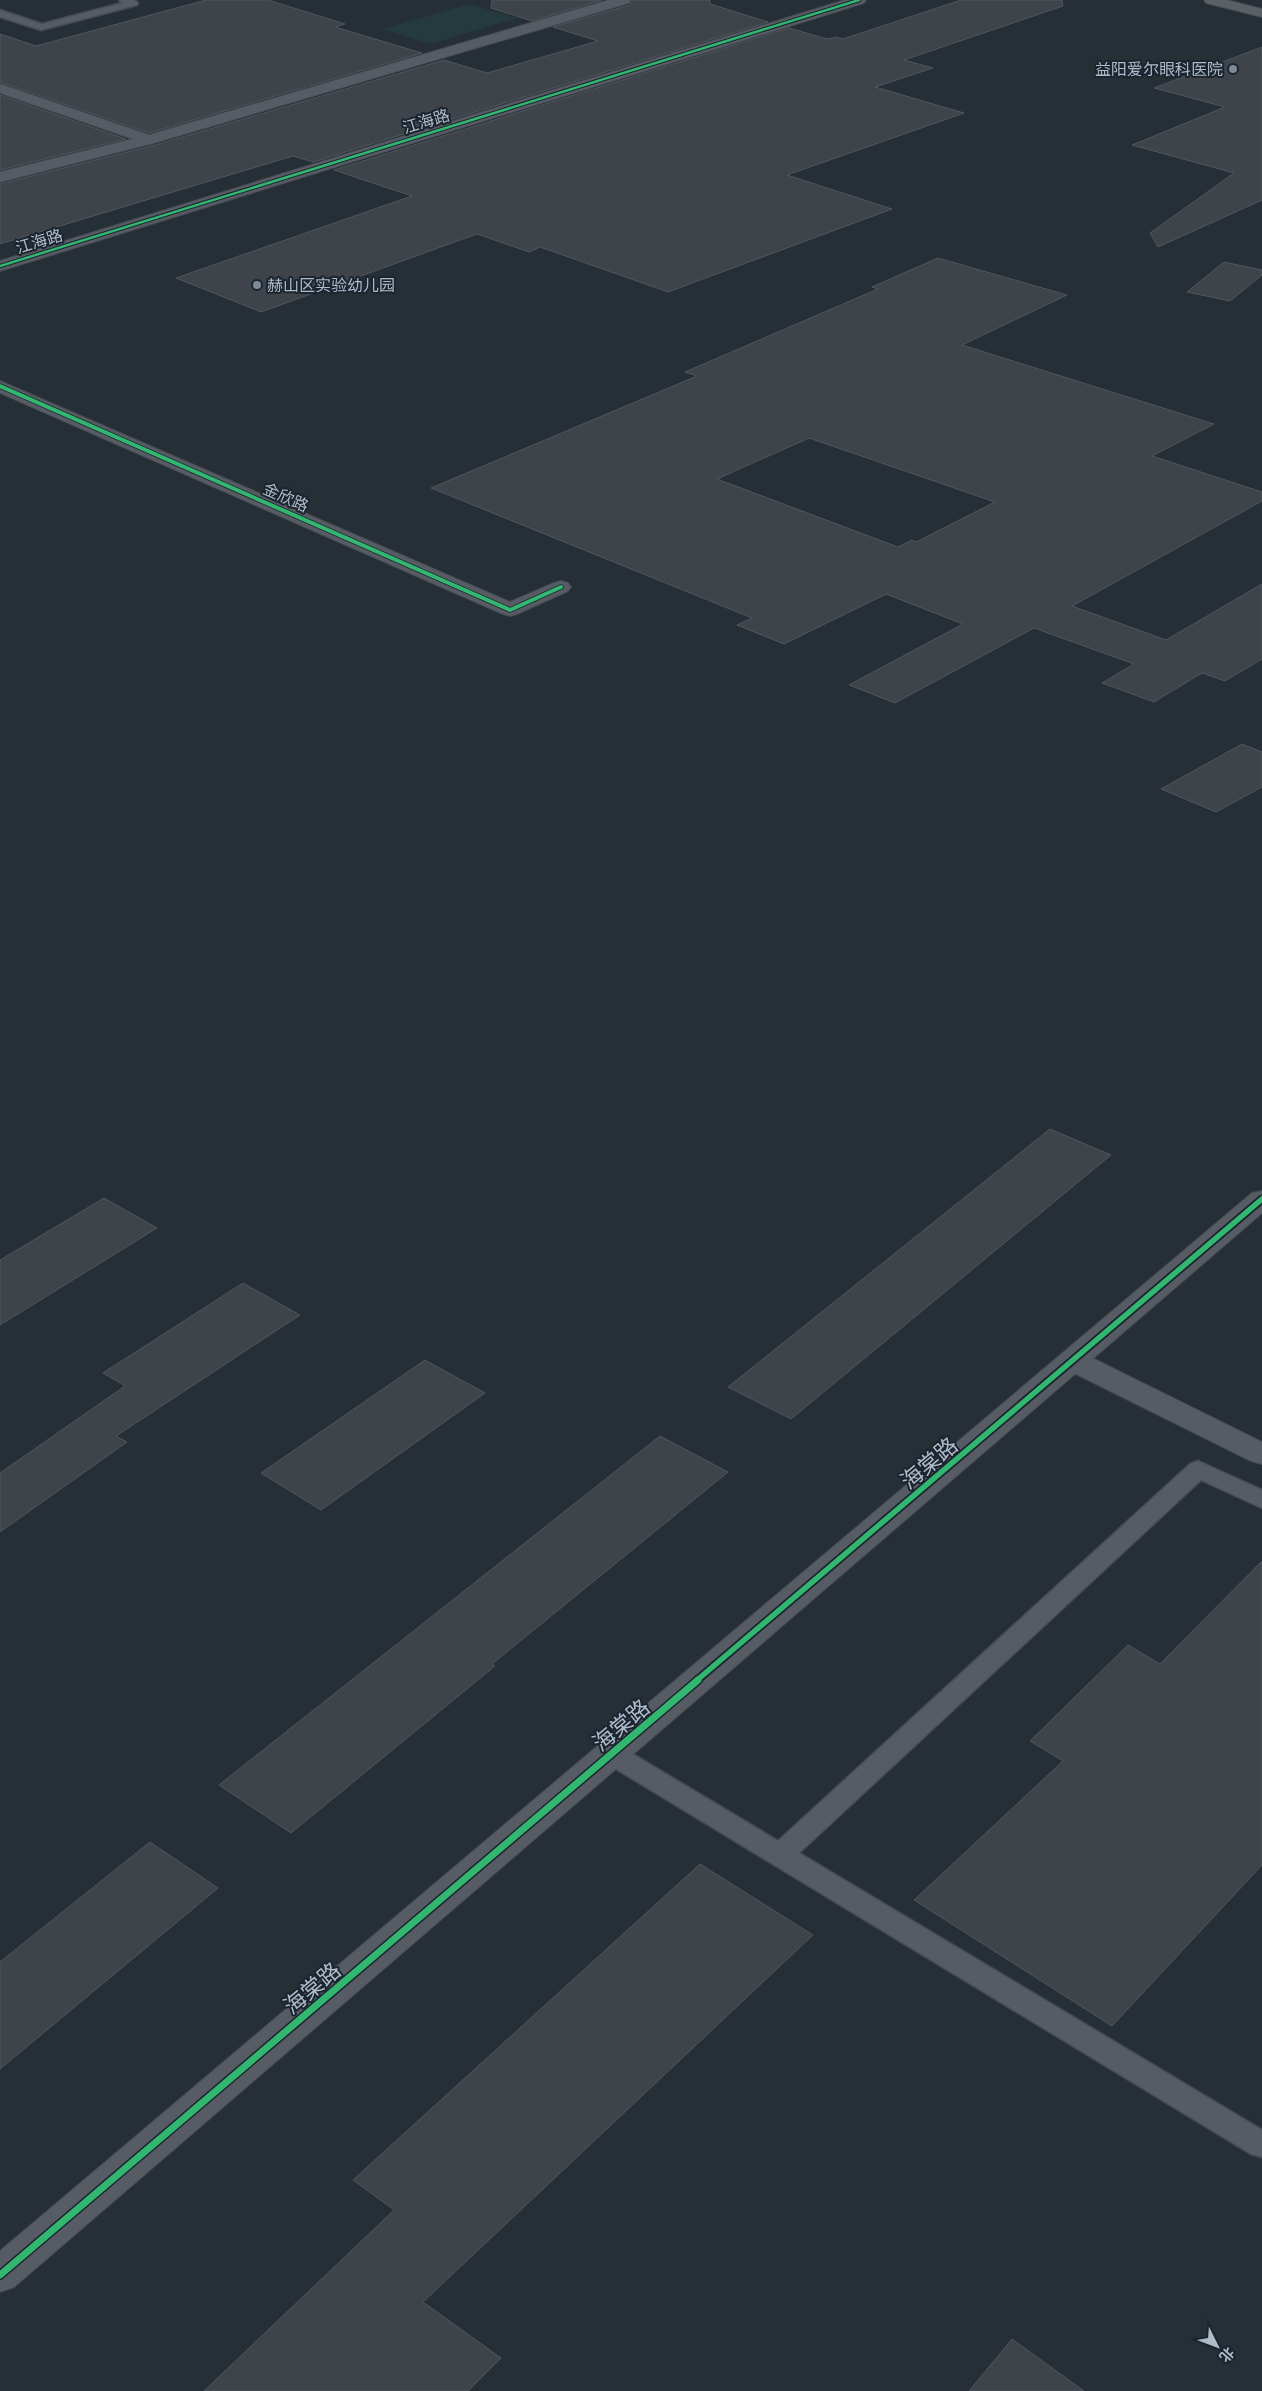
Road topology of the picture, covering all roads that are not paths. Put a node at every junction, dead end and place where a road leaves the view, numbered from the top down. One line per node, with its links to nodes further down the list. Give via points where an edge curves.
1 (124, 0): 6 (lane, via 133,3 41,28)
2 (624, 0): 8 (street)
3 (859, 0): 10 (street, 江海路)
4 (1210, 0): 5 (highway)
5 (1262, 13)
6 (0, 14)
7 (0, 88): 8 (street)
8 (149, 140): 9 (street)
9 (0, 177)
10 (0, 266)
11 (0, 386): 12 (street, 金欣路, via 510,610)
12 (561, 587)
13 (1262, 1199): 14 (street, 海棠路)
14 (1074, 1361): 15 (street); 17 (street, 海棠路)
15 (1262, 1454)
16 (1262, 1500): 18 (lane, via 1198,1469)
17 (612, 1754): 18 (lane); 20 (street, 海棠路)
18 (780, 1855): 19 (lane)
19 (1262, 2145)
20 (0, 2275)

